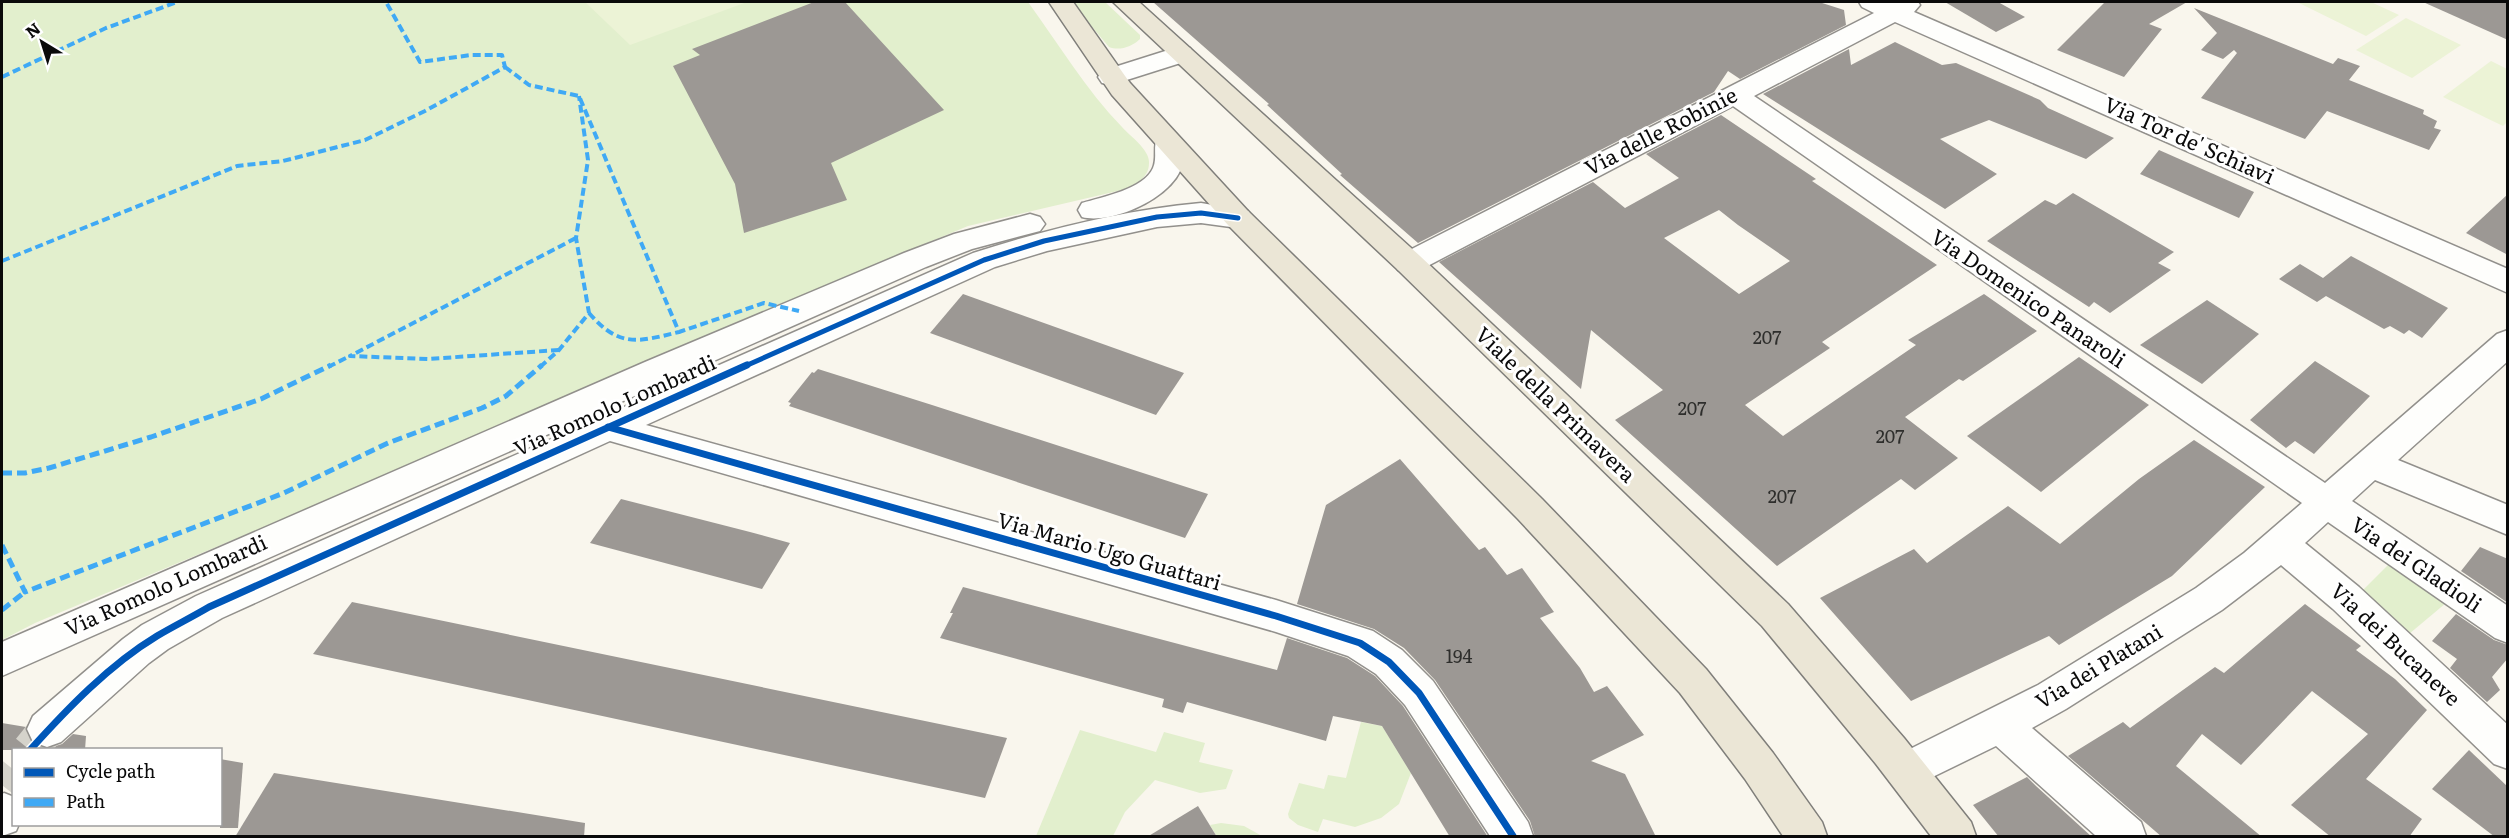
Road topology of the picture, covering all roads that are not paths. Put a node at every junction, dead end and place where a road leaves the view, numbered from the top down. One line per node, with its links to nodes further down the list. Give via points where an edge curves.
1 (1061, 2): 5 (main road)
2 (1125, 2): 4 (main road, Viale della Primavera)
3 (1894, 5): 6 (street, Via delle Robinie); 10 (street, Via Tor de' Schiavi)
4 (1181, 54): 5 (street); 9 (main road, Viale della Primavera)
5 (1111, 77): 7 (main road)
6 (1733, 94): 9 (street, Via delle Robinie); 14 (street, Via Domenico Panaroli)
7 (1168, 142): 8 (main road); 18 (street, Via Romolo Lombardi, via 1168,168 1156,183 1128,200 989,234 915,260)
8 (1238, 218): 12 (street, Via Romolo Lombardi, via 1201,213 1157,217 1011,250); 24 (main road, via 1671,657 1730,728)
9 (1409, 263): 22 (main road, Viale della Primavera, via 1775,615)
10 (2508, 282)
11 (2508, 342): 13 (street)
12 (608, 427): 20 (street, Via Romolo Lombardi, via 209,607 156,637 98,683); 23 (street, Via Mario Ugo Guattari, via 1276,616 1360,644 1389,662 1419,693)
13 (2371, 464): 14 (street, Via dei Platani); 15 (street)
14 (2325, 502): 16 (street, Via dei Platani); 17 (street, Via dei Gladioli)
15 (2508, 521)
16 (2280, 543): 19 (street, Via dei Platani, via 2209,599 2122,655); 21 (street, Via dei Bucaneve, via 2346,598)
17 (2508, 627)
18 (2, 659)
19 (2000, 725): 22 (street, Via dei Platani); 26 (street)
20 (57, 731)
21 (2508, 750)
22 (1906, 771): 25 (main road, Viale della Primavera)
23 (1513, 837)
24 (1807, 837)
25 (1956, 837)
26 (2126, 837)

